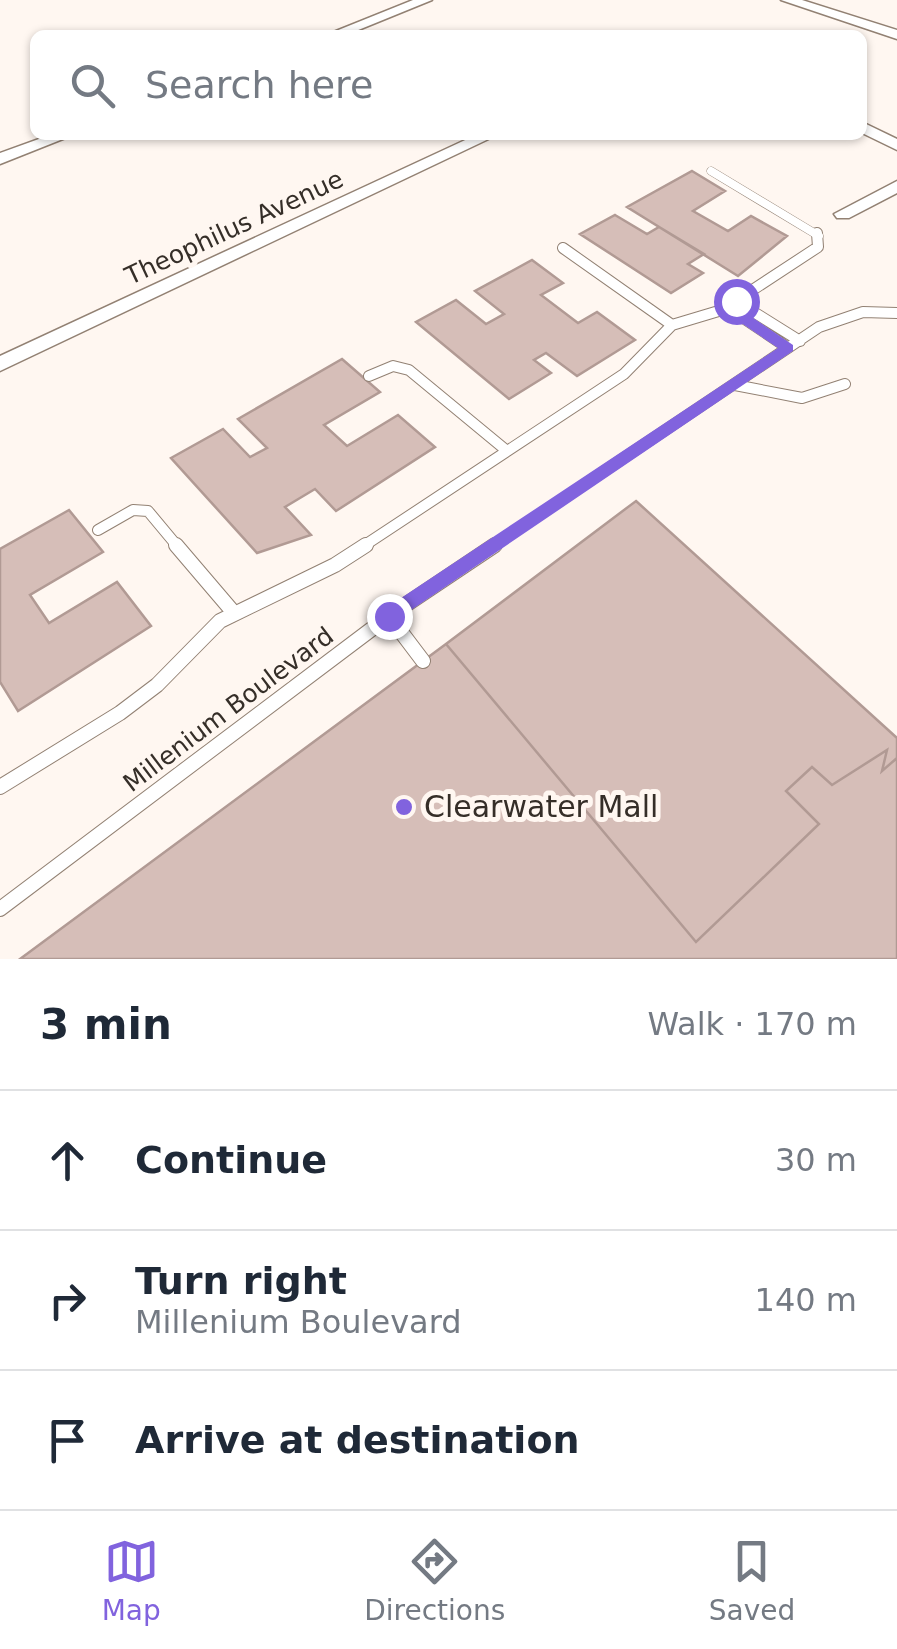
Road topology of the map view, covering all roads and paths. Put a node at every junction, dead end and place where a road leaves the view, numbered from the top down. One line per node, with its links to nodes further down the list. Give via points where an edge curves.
1 (362, 0): 4 (street)
2 (426, 0): 4 (street)
3 (788, 0): 6 (street)
4 (388, 14): 5 (street)
5 (345, 30)
6 (897, 35)
7 (867, 130): 10 (street)
8 (51, 140): 11 (street)
9 (478, 140): 20 (street, Theophilus Avenue)
10 (897, 145)
11 (0, 159)
12 (710, 171): 16 (lane, via 821,239)
13 (897, 186): 14 (street)
14 (844, 214)
15 (563, 248): 18 (lane)
16 (731, 304): 18 (lane); 19 (lane)
17 (897, 314): 19 (lane, Millenium Boulevard, via 838,318)
18 (672, 324): 24 (lane, via 624,374)
19 (794, 344): 23 (lane, Millenium Boulevard)
20 (0, 364)
21 (368, 376): 24 (lane, via 393,366 409,370)
22 (845, 384): 23 (lane, via 812,401)
23 (735, 386): 27 (lane, Millenium Boulevard)
24 (507, 451): 26 (lane, via 334,565)
25 (98, 530): 26 (lane, via 133,510 148,510)
26 (234, 614): 29 (lane, via 120,713)
27 (389, 616): 28 (lane); 30 (lane, Millenium Boulevard)
28 (422, 661)
29 (0, 788)
30 (0, 910)

